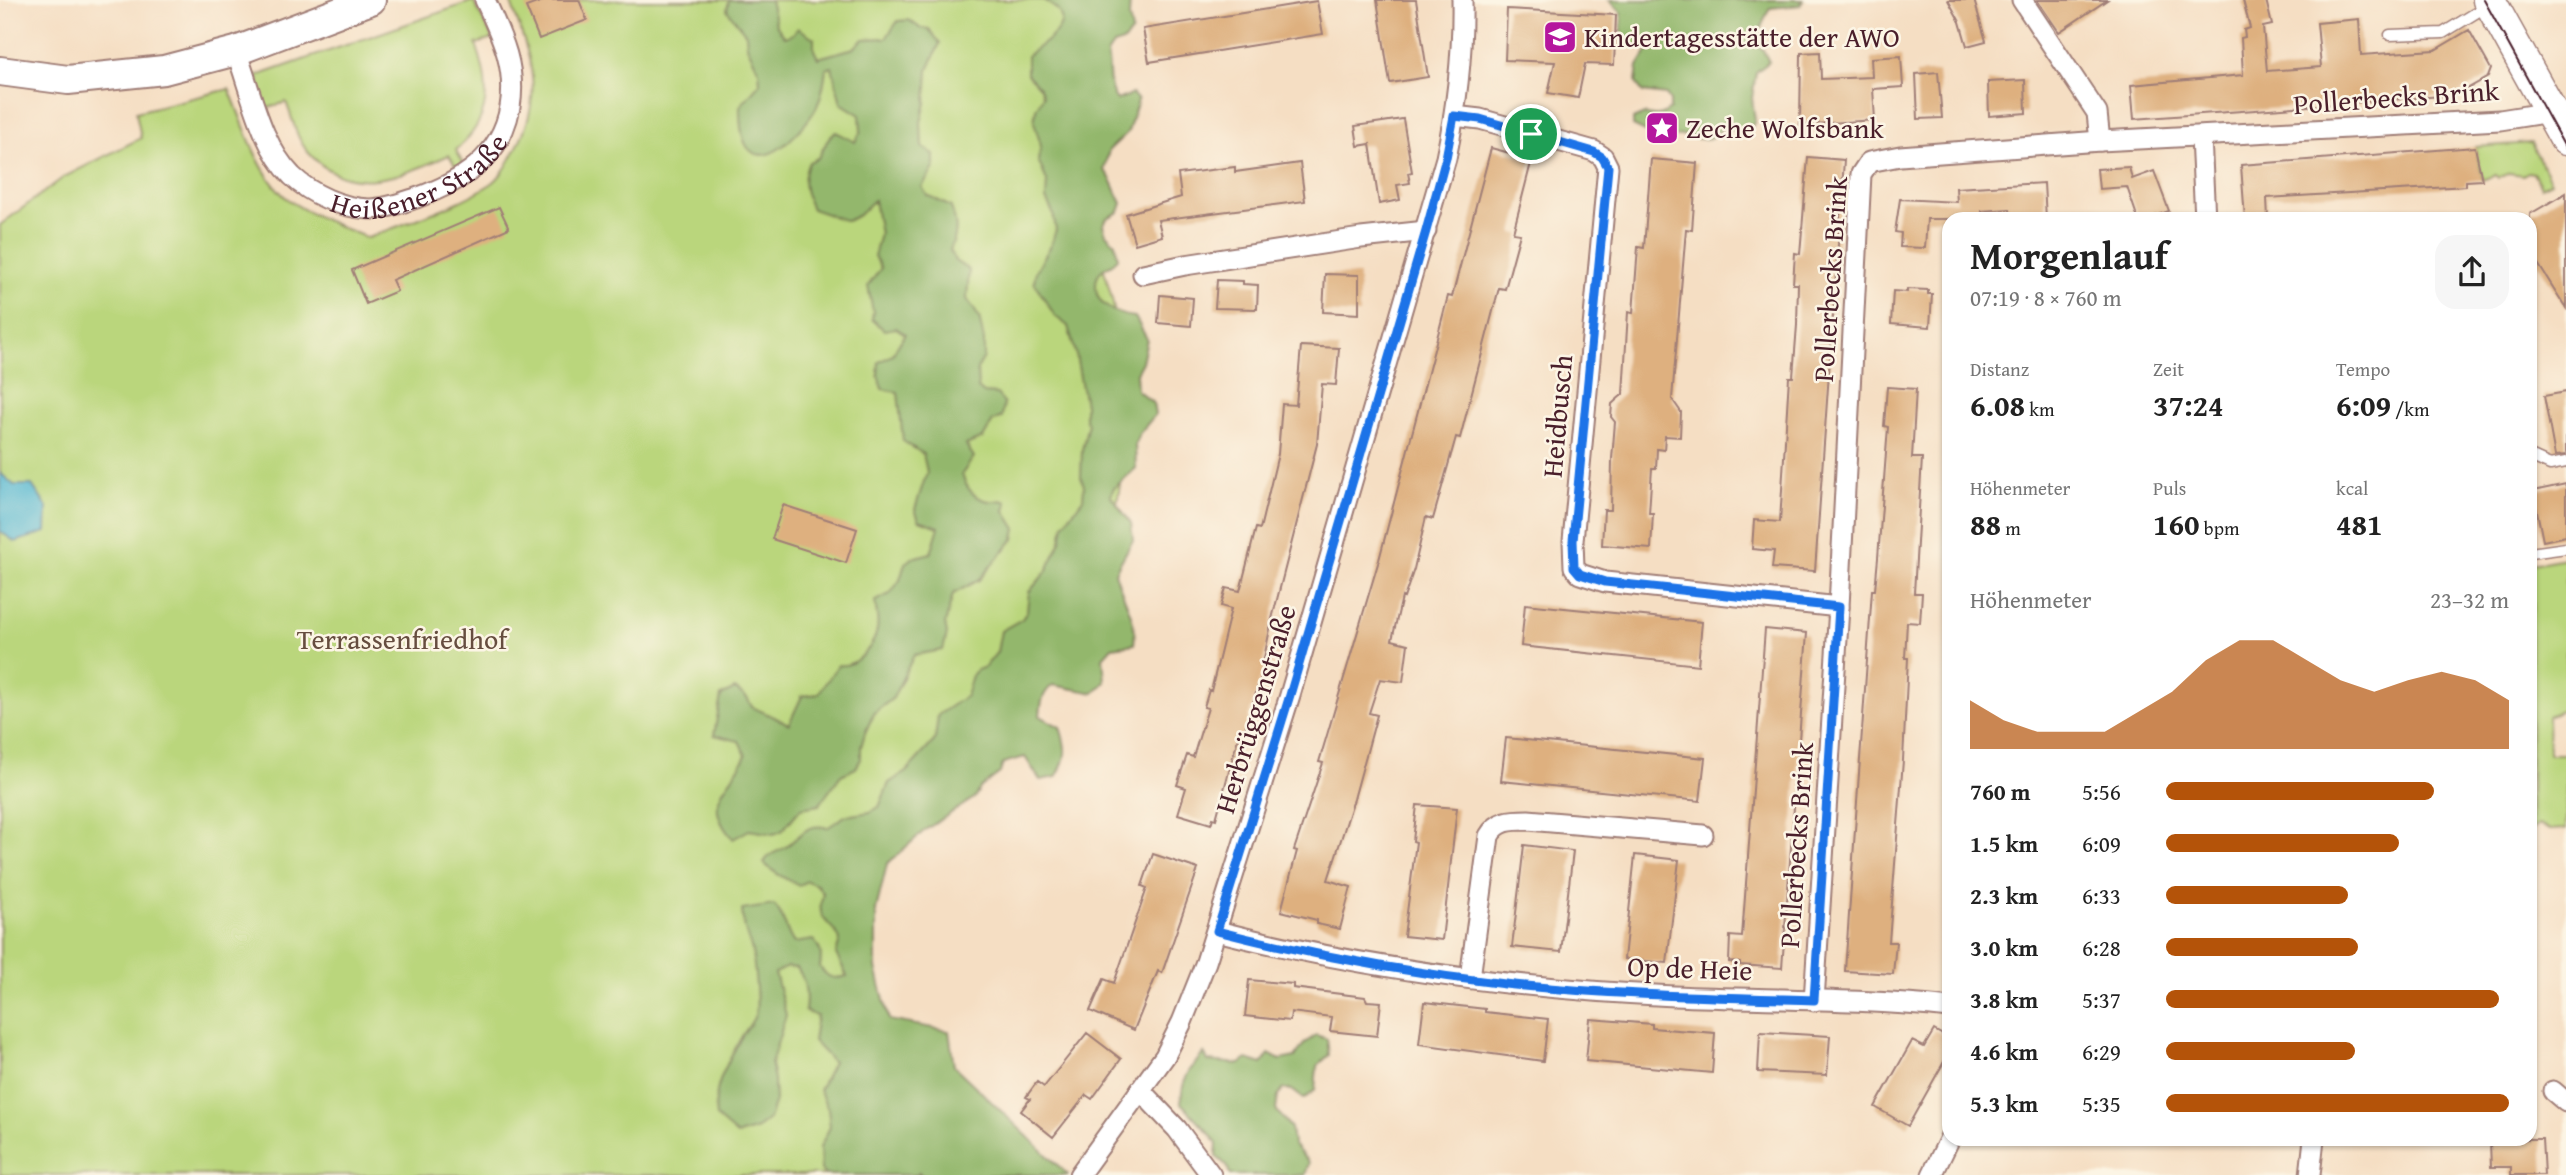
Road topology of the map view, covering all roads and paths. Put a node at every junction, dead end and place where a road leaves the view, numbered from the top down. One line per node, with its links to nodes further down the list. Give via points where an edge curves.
1 (372, 0): 7 (street)
2 (485, 0): 7 (street, Heißener Straße, via 509,58 510,107 502,132 490,153 463,177 395,205 373,209 345,205 326,199 293,177 263,128)
3 (1462, 0): 10 (street, Herbrüggenstraße, via 1463,46)
4 (2022, 0): 13 (street, via 2097,113)
5 (2490, 2): 6 (lane, via 2442,33); 9 (main road)
6 (2389, 35)
7 (236, 51): 8 (street, via 164,70 84,80)
8 (0, 71)
9 (2551, 112): 11 (street, Pollerbecks Brink, via 2500,120); 12 (main road)
10 (1454, 116): 15 (street, Herbrüggenstraße); 21 (street, Heidbusch, via 1480,119 1594,152 1608,167 1574,567 1580,574 1605,582)
11 (2201, 136): 13 (street, Pollerbecks Brink); 14 (street)
12 (2566, 139)
13 (2100, 141): 21 (street, Pollerbecks Brink, via 1900,156 1870,162 1864,169)
14 (2205, 212)
15 (1426, 231): 16 (street, via 1361,237); 23 (street, Herbrüggenstraße)
16 (1143, 274)
17 (2537, 459): 18 (lane, via 2550,465)
18 (2566, 462)
19 (2566, 548): 20 (lane)
20 (2537, 552)
21 (1839, 607): 25 (street, Pollerbecks Brink)
22 (1703, 835): 24 (street, via 1528,820 1494,827 1489,836)
23 (1217, 931): 24 (street, Op de Heie, via 1385,967); 27 (street, Herbrüggenstraße, via 1182,1022)
24 (1470, 978): 25 (street, Op de Heie, via 1603,992)
25 (1814, 1000): 26 (street, Op de Heie)
26 (1942, 1008)
27 (1140, 1090): 30 (street, Herbrüggenstraße); 31 (street)
28 (1946, 1146): 32 (street)
29 (2313, 1146): 33 (street)
30 (1079, 1175)
31 (1211, 1175)
32 (1932, 1175)
33 (2310, 1175)

